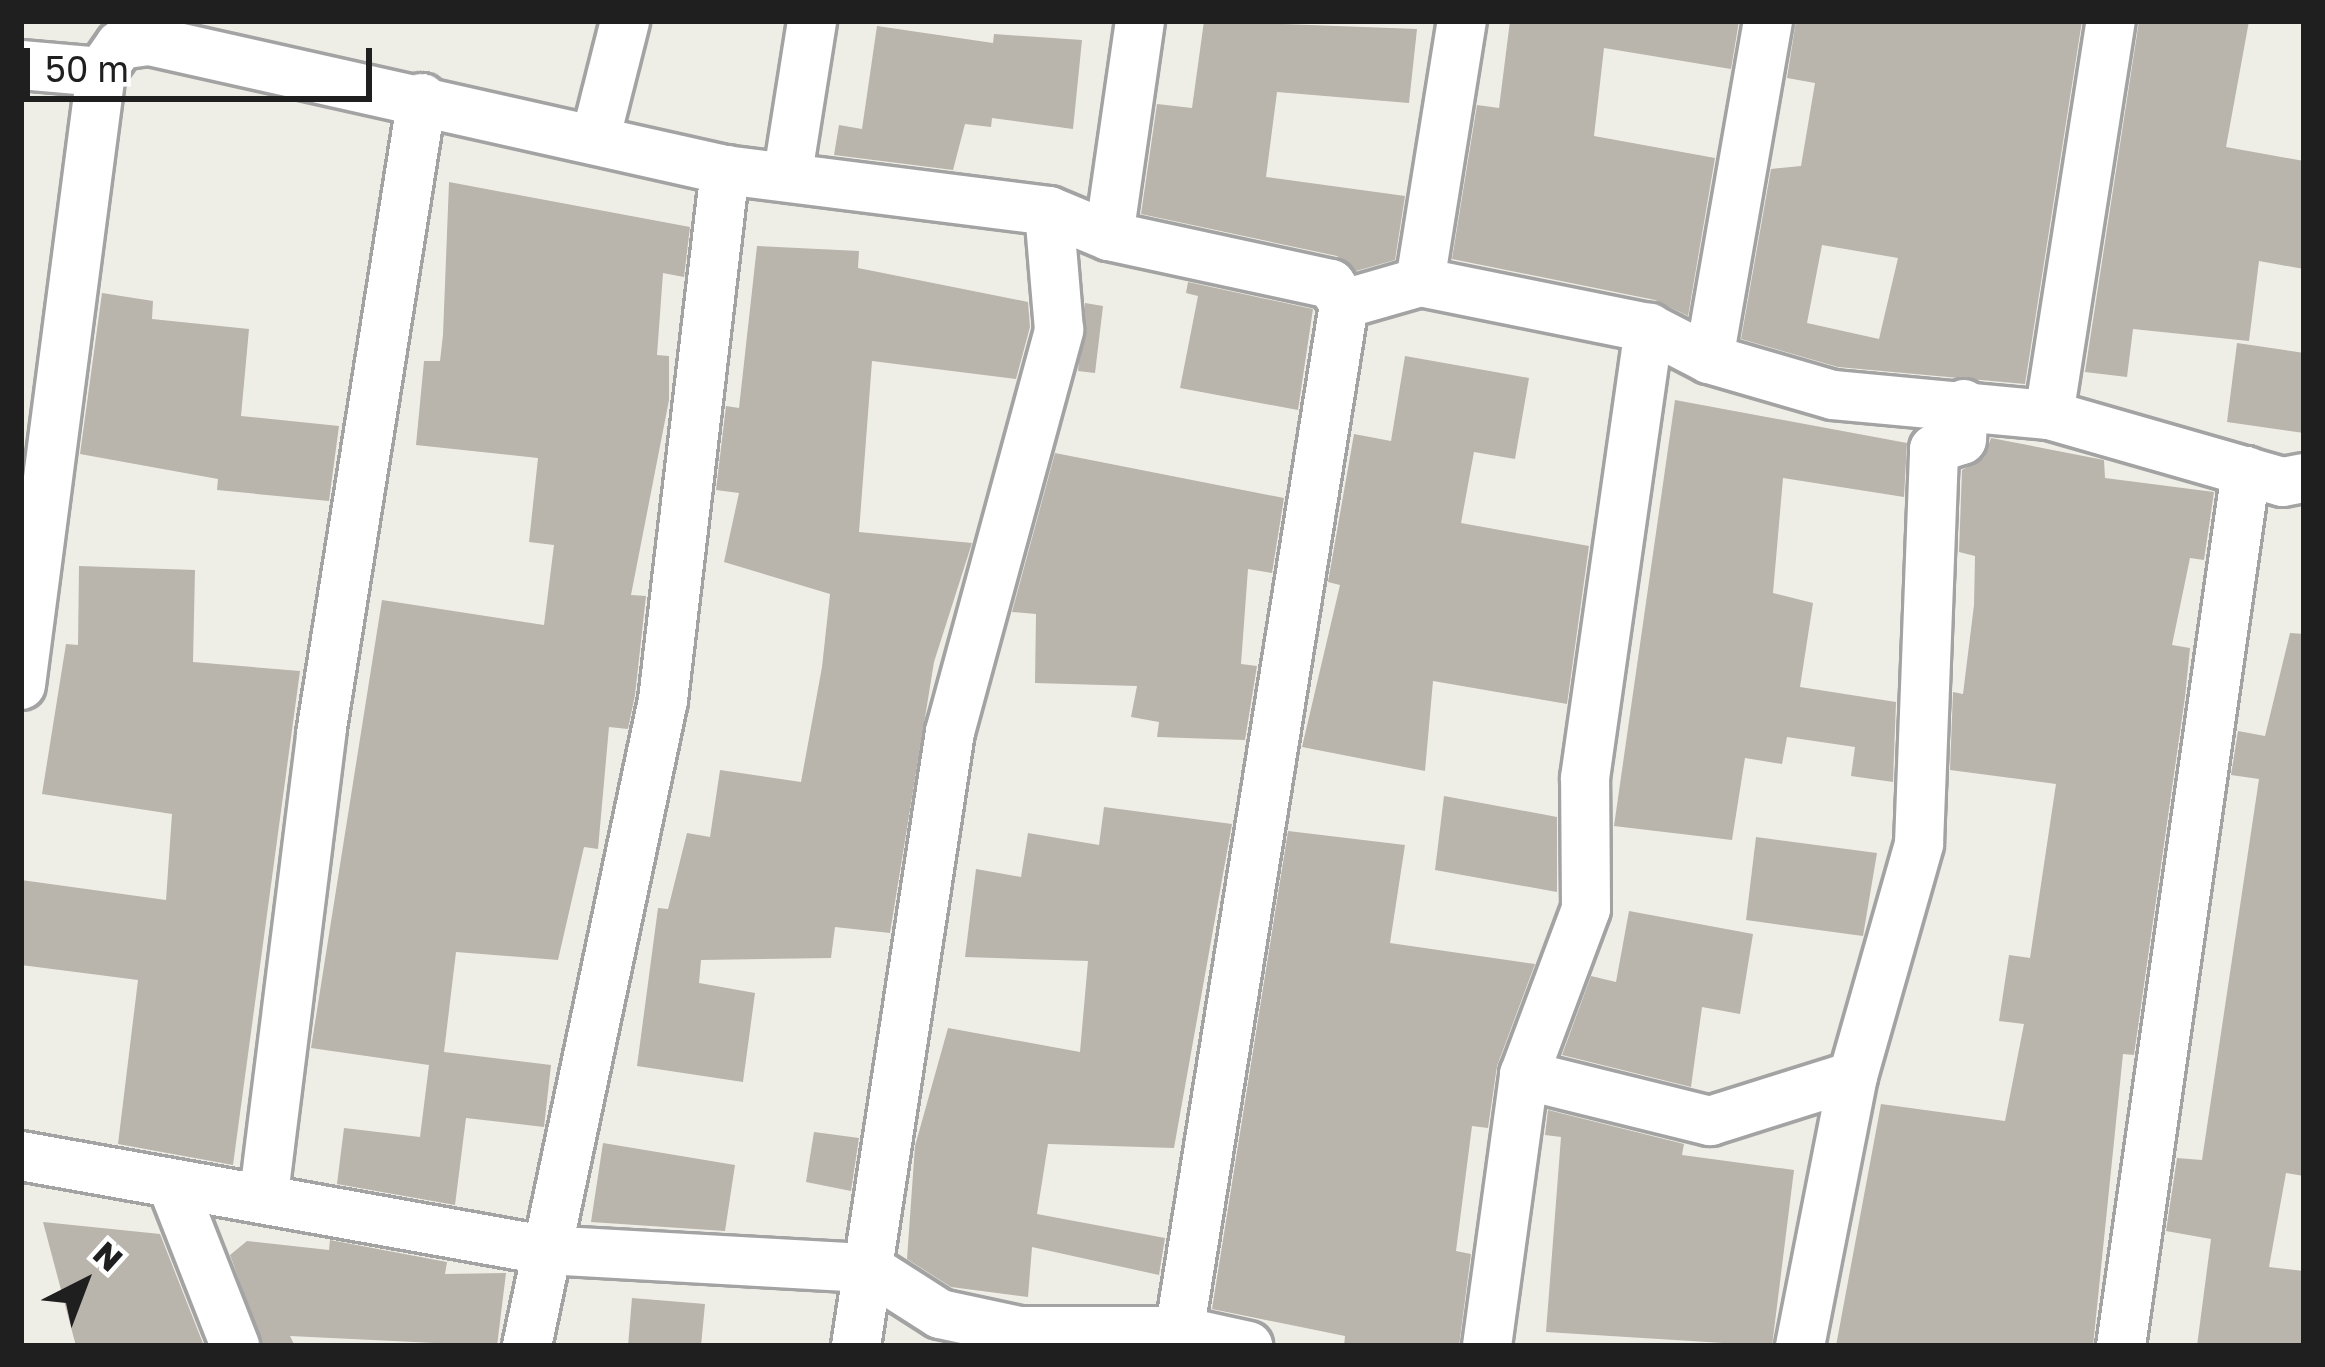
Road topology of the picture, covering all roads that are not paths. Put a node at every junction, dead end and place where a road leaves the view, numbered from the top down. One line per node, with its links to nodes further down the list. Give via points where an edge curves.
1 (625, 21): 10 (street)
2 (812, 21): 12 (street)
3 (1140, 21): 14 (street)
4 (1462, 21): 15 (street)
5 (1768, 21): 18 (street)
6 (2110, 21): 20 (street)
7 (21, 65): 8 (street)
8 (101, 72): 9 (street, via 121,45 150,41); 23 (street)
9 (422, 98): 10 (street); 28 (street, via 321,734)
10 (596, 136): 11 (street)
11 (724, 170): 12 (street); 29 (street, via 663,700)
12 (788, 173): 13 (street)
13 (1049, 211): 14 (street); 30 (street, via 1059,330 950,732)
14 (1108, 236): 16 (street, via 1331,284)
15 (1420, 282): 16 (street); 17 (street)
16 (1344, 304): 31 (street)
17 (1649, 328): 18 (street); 24 (street, via 1585,778 1586,909)
18 (1709, 359): 19 (street, via 1833,394)
19 (1964, 404): 20 (street); 25 (street, via 1962,440 1934,448 1919,844)
20 (2049, 415): 21 (street)
21 (2246, 472): 22 (street); 38 (street)
22 (2304, 478)
23 (21, 685)
24 (1524, 1075): 25 (street, via 1710,1121); 36 (street)
25 (1853, 1076): 37 (street)
26 (21, 1156): 27 (street)
27 (174, 1190): 28 (street); 32 (street)
28 (264, 1194): 29 (street)
29 (544, 1250): 30 (street); 33 (street)
30 (868, 1268): 31 (street, via 940,1314 1019,1331); 34 (street)
31 (1179, 1339): 35 (street)
32 (235, 1346)
33 (527, 1346)
34 (856, 1346)
35 (1248, 1346)
36 (1487, 1346)
37 (1800, 1346)
38 (2121, 1346)

